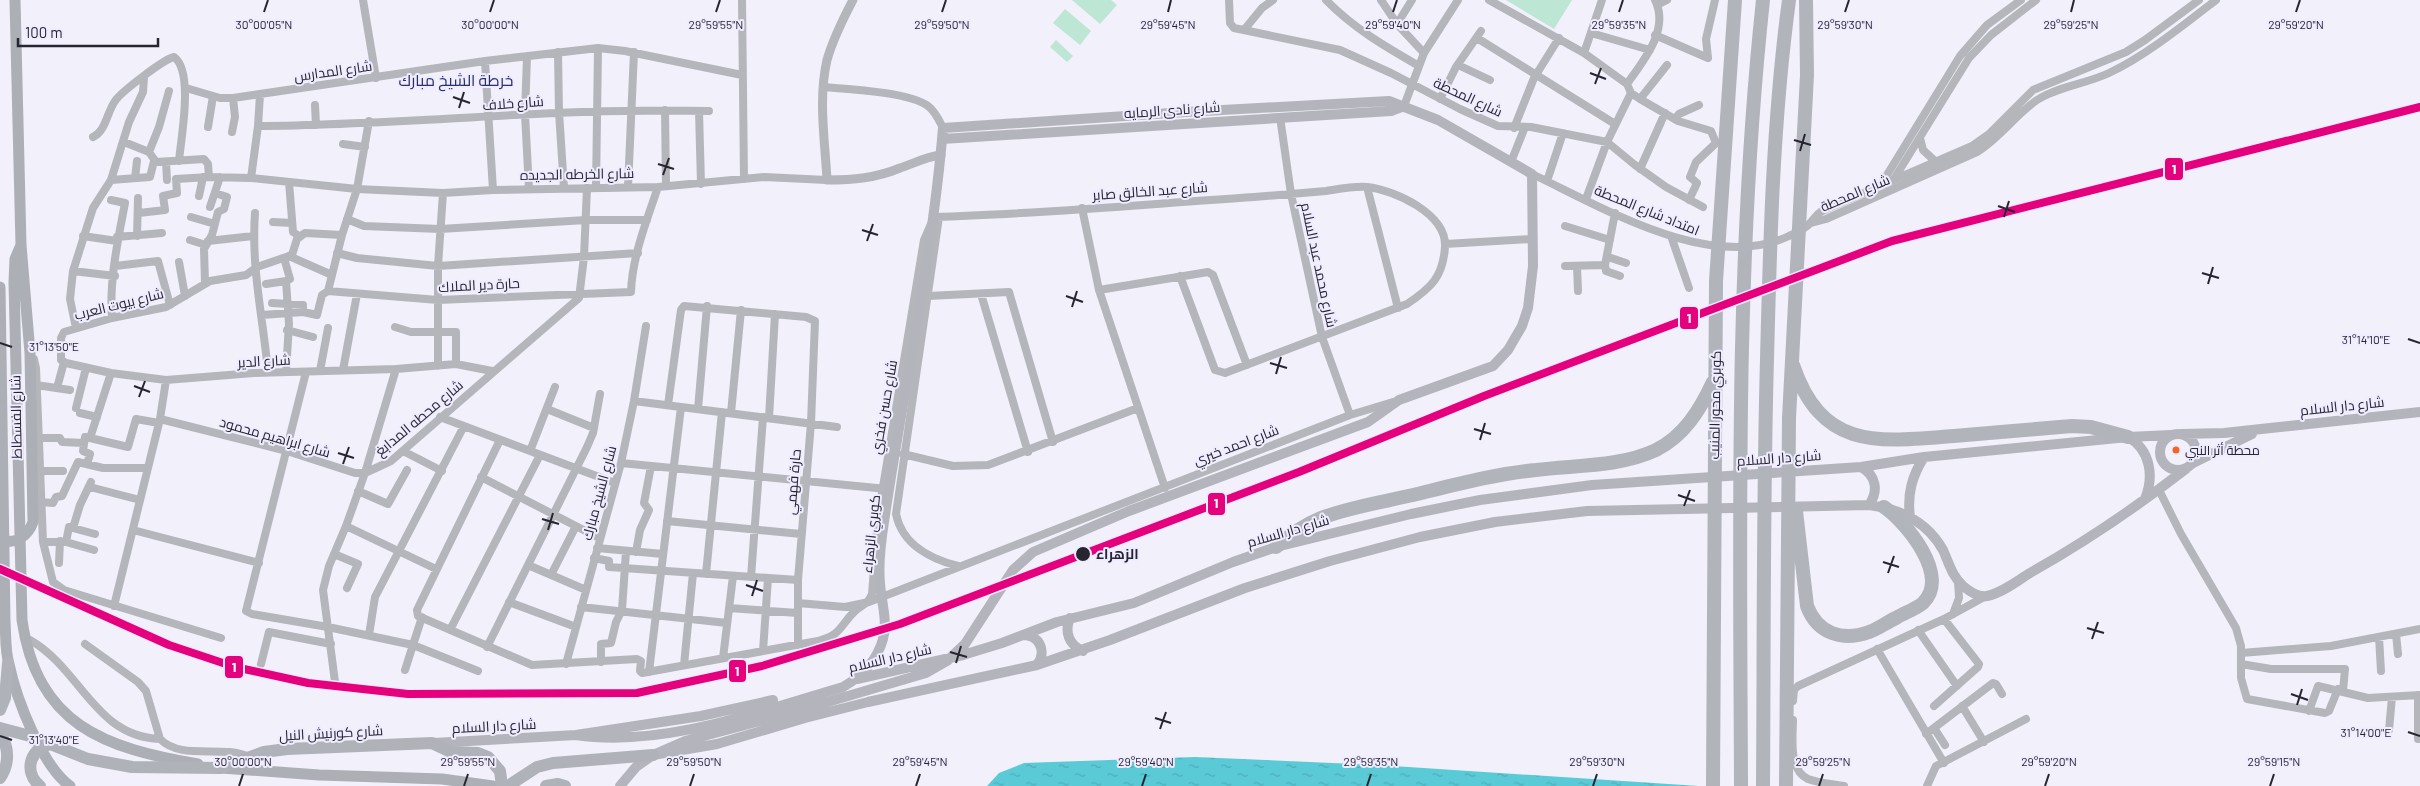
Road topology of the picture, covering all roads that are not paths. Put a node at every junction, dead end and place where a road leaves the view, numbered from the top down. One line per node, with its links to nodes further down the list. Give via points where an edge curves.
1 (15, 0): 159 (main road, شارع الفسطاط)
2 (363, 0): 45 (street)
3 (742, 0): 43 (street)
4 (854, 0): 49 (street, via 835,36)
5 (1228, 0): 27 (street, شارع المحطة, via 1230,23 1234,28)
6 (1273, 0): 27 (street)
7 (1326, 0): 41 (street, via 1365,34)
8 (1381, 0): 25 (street)
9 (1390, 0): 25 (street)
10 (1412, 0): 26 (street)
11 (1458, 0): 35 (street)
12 (1602, 0): 28 (street)
13 (1667, 0): 24 (street)
14 (1716, 0): 29 (street, via 1706,39 1708,58)
15 (1736, 0): 225 (highway, كوبري محور المنيب, via 1718,243)
16 (1763, 0): 425 (highway, كوبري محور المنيب, via 1750,135 1742,289)
17 (1789, 0): 426 (highway, via 1768,290 1763,488)
18 (1806, 0): 211 (highway, via 1808,31)
19 (2021, 0): 109 (street, via 1987,25 1960,56)
20 (2036, 0): 83 (street, via 1990,35 1969,58)
21 (2199, 0): 95 (street, شارع المحطة, via 2126,52 2033,90 1981,140)
22 (2216, 0): 123 (street, شارع المحطة, via 2119,68 2037,100 1995,140 1977,152)
23 (1492, 1): 30 (street)
24 (1656, 3): 29 (street, via 1659,18)
25 (1388, 12): 26 (street)
26 (1397, 24): 35 (street)
27 (1244, 30): 47 (street, شارع المحطة, via 1340,50)
28 (1591, 33): 32 (street); 36 (street)
29 (1655, 34): 32 (street)
30 (1559, 38): 36 (street); 42 (street)
31 (598, 48): 33 (street, شارع المدارس); 34 (street, شارع المدارس); 65 (street)
32 (1650, 50): 48 (street)
33 (558, 52): 37 (street, شارع المدارس); 64 (street)
34 (634, 52): 43 (street, شارع المدارس); 66 (street)
35 (1424, 53): 41 (street)
36 (1584, 54): 48 (street)
37 (527, 56): 38 (street, شارع المدارس); 68 (street)
38 (484, 61): 45 (street, شارع المدارس); 69 (street)
39 (1458, 64): 42 (street, via 1479,35); 46 (street); 56 (street)
40 (1666, 65): 57 (street)
41 (1419, 66): 47 (street)
42 (1536, 74): 73 (street); 78 (street)
43 (742, 75): 102 (street)
44 (144, 77): 50 (street, via 174,57); 82 (street, via 115,101 101,130); 84 (street, via 143,92)
45 (376, 78): 53 (street, شارع المدارس)
46 (1490, 80)
47 (1412, 84): 56 (street, شارع المحطة); 60 (street)
48 (1627, 84): 52 (street)
49 (823, 87): 81 (street, via 920,101 936,114); 106 (street)
50 (186, 88): 54 (street, شارع المدارس); 92 (street)
51 (169, 91): 88 (street)
52 (1631, 93): 57 (street); 73 (street)
53 (260, 95): 55 (street, شارع المدارس); 75 (street)
54 (213, 96): 55 (street, شارع المدارس); 76 (street)
55 (233, 98): 79 (street, via 235,117)
56 (1440, 99): 78 (street, شارع المحطة, via 1498,126)
57 (1640, 99): 67 (street)
58 (315, 105): 74 (street)
59 (1699, 105): 71 (street)
60 (1404, 106): 70 (main road, شارع نادى الرمايه, via 1391,111); 81 (main road, شارع نادى الرمايه, via 1384,101 1186,112); 94 (main road, شارع نادى الرمايه, via 1438,120)
61 (665, 110): 62 (street, شارع خلاف); 66 (street, شارع خلاف); 111 (street)
62 (699, 111): 63 (street, شارع خلاف); 110 (street)
63 (709, 111)
64 (559, 112): 65 (street, شارع خلاف); 68 (street, شارع خلاف); 114 (street)
65 (597, 112): 66 (street, شارع خلاف); 116 (street)
66 (631, 112): 112 (street)
67 (1665, 113): 71 (street); 96 (street)
68 (525, 114): 69 (street, شارع خلاف); 118 (street)
69 (490, 117): 72 (street, شارع خلاف); 119 (street)
70 (1280, 117): 81 (main road, شارع نادى الرمايه); 122 (street, شارع محمد عبد السلام)
71 (1675, 119): 128 (street, via 1711,131 1716,142 1696,162 1690,178 1697,183)
72 (370, 121): 74 (street, شارع خلاف); 87 (street)
73 (1615, 124): 85 (street)
74 (316, 125): 75 (street, شارع خلاف)
75 (258, 126): 101 (street)
76 (208, 127)
77 (1525, 127): 78 (street, شارع المحطة); 80 (street, شارع المحطة); 94 (street)
78 (1514, 128)
79 (232, 132)
80 (1563, 133): 85 (street, شارع المحطة); 107 (street)
81 (942, 134): 89 (main road, كوبري الزهراء)
82 (93, 137)
83 (1920, 138): 95 (street, via 1925,154); 103 (street)
84 (124, 142): 88 (street); 104 (street)
85 (1607, 142): 96 (street, شارع المحطة); 127 (street)
86 (342, 144): 87 (street)
87 (365, 147): 117 (street)
88 (149, 152): 91 (street)
89 (941, 155): 106 (street, شارع الخرطه الجديده, via 924,157 878,176); 136 (main road, كوبري الزهراء)
90 (137, 161): 100 (street)
91 (154, 161): 93 (street); 100 (street, via 152,176)
92 (179, 161): 93 (street); 98 (street, via 204,160 208,164)
93 (166, 162): 105 (street)
94 (1511, 162): 97 (main road, شارع نادى الرمايه)
95 (1936, 162): 103 (street, شارع المحطة)
96 (1640, 169): 128 (street, شارع المحطة)
97 (1532, 174): 107 (street, امتداد شارع المحطة); 153 (main road, شارع احمد خيري)
98 (206, 177): 99 (street, شارع الخرطه الجديده); 124 (street); 133 (street, شارع الخرطه الجديده, via 175,180 177,193 163,196 165,210)
99 (220, 177): 101 (street, شارع الخرطه الجديده); 120 (street)
100 (135, 178): 104 (street)
101 (251, 178): 108 (street, شارع الخرطه الجديده)
102 (744, 179): 106 (street, شارع الخرطه الجديده); 110 (street, شارع الخرطه الجديده)
103 (1894, 179): 109 (street, شارع المحطة); 123 (street)
104 (111, 180): 148 (street, via 93,208)
105 (167, 180)
106 (827, 180)
107 (1547, 181): 127 (street, امتداد شارع المحطة)
108 (289, 182): 117 (street, شارع الخرطه الجديده); 141 (street)
109 (1882, 183): 142 (street, شارع المحطة, via 1822,211)
110 (701, 184): 111 (street, شارع الخرطه الجديده)
111 (662, 186): 112 (street, شارع الخرطه الجديده); 139 (street)
112 (628, 187): 116 (street, شارع الخرطه الجديده)
113 (1366, 187): 122 (street, شارع عبد الخالق صابر); 158 (street, شارع عبد الخالق صابر, via 1401,196 1415,204 1430,216); 195 (street)
114 (564, 188): 115 (street, شارع الخرطه الجديده); 118 (street, شارع الخرطه الجديده)
115 (587, 188): 116 (street, شارع الخرطه الجديده); 138 (street)
116 (596, 188)
117 (357, 189): 121 (street, شارع الخرطه الجديده); 137 (street)
118 (529, 189): 119 (street, شارع الخرطه الجديده)
119 (493, 190): 121 (street, شارع الخرطه الجديده)
120 (215, 192): 129 (street); 143 (street, via 227,196)
121 (443, 193): 145 (street)
122 (1291, 194): 131 (street, شارع عبد الخالق صابر); 209 (street, شارع محمد عبد السلام)
123 (1884, 194): 142 (street, شارع المحطة)
124 (199, 196)
125 (138, 198): 133 (street)
126 (112, 200): 154 (street, via 125,203)
127 (1586, 200): 132 (street, امتداد شارع المحطة)
128 (1689, 200): 130 (street, شارع المحطة)
129 (210, 207)
130 (1703, 207)
131 (1082, 208): 136 (street, شارع عبد الخالق صابر); 182 (street)
132 (1614, 212): 152 (street, امتداد شارع المحطة); 156 (street)
133 (139, 213): 149 (street)
134 (255, 213): 150 (street)
135 (191, 217): 143 (street)
136 (937, 217): 189 (street, شارع حسن فخري); 286 (street, شارع حسن فخري, via 924,240); 404 (main road, كوبري الزهراء, via 884,523 880,582 885,626 874,660 860,676 843,687 700,727 637,736 606,738)
137 (347, 219): 145 (street, via 364,226); 147 (street)
138 (586, 220): 139 (street); 145 (street); 163 (street)
139 (647, 220): 161 (street)
140 (273, 222): 141 (street)
141 (292, 223): 151 (street, via 293,232)
142 (1811, 223): 152 (street, امتداد شارع المحطة, via 1790,236 1742,249 1698,244)
143 (215, 224): 157 (street)
144 (1565, 226): 156 (street)
145 (440, 229): 168 (street)
146 (162, 233): 149 (street)
147 (342, 235): 151 (street, via 305,233); 160 (street)
148 (83, 236): 154 (street); 172 (street)
149 (137, 236): 154 (street)
150 (253, 236): 157 (street); 171 (street)
151 (299, 236): 162 (street, via 294,251)
152 (1671, 236): 181 (street)
153 (1532, 238): 158 (street); 232 (main road, شارع احمد خيري, via 1533,266 1528,308 1508,350 1493,366)
154 (117, 239): 167 (street)
155 (190, 240): 157 (street)
156 (1610, 240): 164 (street)
157 (207, 243): 178 (street)
158 (1445, 244): 195 (street, via 1444,261 1438,277 1426,291)
159 (21, 246): 210 (main road, شارع الفسطاط); 414 (main road, via 14,282 22,620 26,648 34,671 59,708 105,740 147,756)
160 (337, 252): 168 (street, via 357,258); 173 (street)
161 (638, 253): 163 (street); 185 (street, حارة دير الملاك, via 631,292)
162 (286, 257): 171 (street, شارع بيوت العرب); 173 (street); 177 (street, via 290,279)
163 (584, 257): 168 (street); 185 (street)
164 (1606, 261): 166 (street); 170 (street); 176 (street, via 1606,271)
165 (179, 262): 188 (street)
166 (1626, 263)
167 (116, 266): 174 (street); 193 (street, via 158,261)
168 (438, 266): 190 (street)
169 (1565, 266): 170 (street)
170 (1577, 266): 183 (street)
171 (254, 269): 178 (street, شارع بيوت العرب, via 246,275); 200 (street)
172 (73, 271): 174 (street); 204 (street, via 70,300)
173 (332, 275): 184 (street)
174 (115, 276): 201 (street)
175 (1180, 276): 182 (street); 214 (street, via 1208,272 1213,275); 214 (street, via 1215,370 1225,373)
176 (1620, 276)
177 (286, 281): 179 (street); 191 (street)
178 (205, 284): 188 (street, شارع بيوت العرب)
179 (266, 284)
180 (0, 287): 378 (main road, via 4,622)
181 (1690, 288)
182 (1099, 290): 236 (street)
183 (1578, 290)
184 (328, 291): 186 (street, حارة دير الملاك); 197 (street, via 322,295 316,316)
185 (581, 293): 190 (street, حارة دير الملاك); 220 (street, شارع محطه المدابغ, via 575,302)
186 (356, 294): 190 (street, حارة دير الملاك); 218 (street)
187 (981, 294): 189 (street); 258 (street, via 1007,292 1012,295); 263 (street)
188 (185, 296): 193 (street, شارع بيوت العرب)
189 (928, 296): 264 (street, شارع حسن فخري)
190 (438, 300): 207 (street)
191 (288, 302): 192 (street); 197 (street, via 304,306); 198 (street)
192 (272, 303)
193 (170, 305): 201 (street, شارع بيوت العرب)
194 (707, 306): 196 (street); 234 (street, via 684,306 681,310); 238 (street)
195 (1398, 308): 209 (street)
196 (741, 310): 199 (street); 241 (street)
197 (303, 312): 198 (street)
198 (288, 314): 200 (street); 206 (street)
199 (775, 314): 245 (street); 247 (street, حارة فهمي, via 806,317 815,322)
200 (262, 315): 221 (street)
201 (112, 318): 204 (street, شارع بيوت العرب)
202 (646, 326): 233 (street, شارع الشيخ مبارك)
203 (395, 327): 207 (street, via 411,332)
204 (76, 328): 212 (street, شارع بيوت العرب, via 64,332 61,338 60,357)
205 (328, 328): 219 (street)
206 (287, 330): 208 (street); 222 (street)
207 (439, 332): 213 (street, via 457,333); 215 (street)
208 (313, 337)
209 (1322, 337): 214 (street); 242 (street, شارع محمد عبد السلام)
210 (30, 353): 227 (street, via 35,364); 309 (main road, شارع الفسطاط, via 33,522 22,538 10,542)
211 (1790, 356): 254 (highway, via 1805,395 1814,407 1838,427 1866,439 1897,440 2072,426 2091,426); 266 (highway)
212 (64, 362): 216 (street, شارع الدير); 229 (street)
213 (456, 364): 215 (street, شارع الدير); 220 (street, شارع الدير)
214 (1248, 365)
215 (438, 366): 217 (street, شارع الدير)
216 (86, 368): 224 (street, شارع الدير); 243 (street, via 78,410)
217 (396, 369): 218 (street, شارع الدير); 281 (street)
218 (343, 370): 219 (street, شارع الدير)
219 (320, 371): 223 (street, شارع الدير)
220 (492, 371): 244 (street, شارع محطه المدابغ)
221 (268, 372): 222 (street, شارع الدير); 226 (street, شارع الدير)
222 (286, 372): 223 (street, شارع الدير)
223 (306, 372): 260 (street)
224 (111, 373): 226 (street, شارع الدير); 243 (street)
225 (1715, 377): 312 (highway, via 1703,405 1675,438 1637,458 1513,473 1374,504 1315,521); 424 (highway, كوبري محور المنيب)
226 (166, 380): 246 (street)
227 (36, 385): 229 (street); 255 (street)
228 (555, 387): 237 (street)
229 (57, 388): 230 (street)
230 (70, 390)
231 (600, 394): 250 (street)
232 (1399, 400): 242 (street, شارع احمد خيري); 411 (main road, via 1368,422 1129,511 1041,548 1014,570 972,636 947,661 914,678 684,741)
233 (634, 401): 234 (street); 268 (street, شارع الشيخ مبارك)
234 (668, 405): 235 (street)
235 (681, 407): 238 (street); 275 (street)
236 (1138, 408): 258 (street); 287 (street)
237 (547, 409): 250 (street); 262 (street)
238 (698, 409): 239 (street)
239 (722, 412): 241 (street); 280 (street)
240 (2420, 412): 251 (main road, شارع دار السلام)
241 (731, 413): 245 (street)
242 (1350, 415): 287 (street, شارع احمد خيري)
243 (97, 417): 256 (street)
244 (440, 417): 248 (street); 261 (street, شارع محطه المدابغ)
245 (766, 418): 247 (street); 282 (street)
246 (160, 421): 256 (street, شارع ابراهيم محمود, via 136,419 128,447); 260 (street, شارع ابراهيم محمود); 273 (street)
247 (811, 423): 249 (street); 284 (street, حارة فهمي)
248 (464, 426): 257 (street); 278 (street)
249 (837, 427)
250 (594, 428): 274 (street)
251 (2267, 428): 252 (main road, شارع دار السلام); 270 (main road, شارع دار السلام, via 2238,439)
252 (2182, 434): 253 (main road); 270 (main road, via 2195,445 2196,454)
253 (2171, 435): 254 (main road, شارع دار السلام); 270 (main road, via 2161,445 2163,462 2174,470)
254 (2128, 437): 267 (main road, شارع دار السلام); 292 (main road, via 2141,448 2148,462 2150,484)
255 (38, 438): 259 (street); 277 (street)
256 (90, 438): 259 (street, via 85,437)
257 (500, 440): 262 (street); 283 (street)
258 (1053, 442): 263 (street)
259 (84, 443): 269 (street, via 82,451 90,454)
260 (287, 451): 281 (street, شارع ابراهيم محمود, via 355,473); 322 (street)
261 (403, 451): 278 (street); 281 (street, شارع محطه المدابغ, via 391,461)
262 (530, 451): 265 (street)
263 (1028, 452): 264 (street, via 988,466 970,467)
264 (903, 454): 288 (street, شارع حسن فخري)
265 (540, 455): 274 (street); 291 (street)
266 (1790, 456): 296 (highway, via 1807,606 1821,629 1841,635 1869,632 1923,603 1928,596 1931,575 1921,548 1907,526); 427 (highway)
267 (1924, 457): 272 (main road, شارع دار السلام); 298 (main road, via 1910,490)
268 (620, 463): 271 (street); 285 (street, شارع الشيخ مبارك)
269 (87, 464): 273 (street, via 103,468); 294 (street, via 78,462 62,496 56,497 53,503)
270 (2190, 465): 289 (main road, شارع دار السلام)
271 (650, 466): 275 (street); 317 (street, via 644,503 649,510 640,530)
272 (1861, 467): 295 (main road, via 1874,481 1875,491); 312 (main road, شارع دار السلام, via 1621,482 1515,494 1411,514)
273 (148, 468): 293 (street)
274 (577, 468): 285 (street); 297 (street)
275 (674, 468): 280 (street); 299 (street)
276 (407, 470): 290 (street, via 388,504)
277 (39, 471): 279 (street); 294 (street)
278 (442, 471): 316 (street)
279 (63, 472)
280 (716, 472): 282 (street); 300 (street)
281 (365, 473): 290 (street)
282 (759, 476): 284 (street); 305 (street)
283 (481, 477): 291 (street); 325 (street)
284 (806, 481): 286 (street); 307 (street, حارة فهمي)
285 (615, 483): 308 (street, شارع الشيخ مبارك)
286 (883, 488): 288 (street); 340 (street, شارع حسن فخري)
287 (1164, 488): 324 (street, شارع احمد خيري)
288 (898, 490): 324 (street, شارع حسن فخري, via 898,527 930,556)
289 (2159, 490): 292 (main road, شارع دار السلام); 374 (street, via 2236,628)
290 (358, 491): 301 (street)
291 (518, 496): 297 (street); 358 (street)
292 (2145, 499): 338 (main road, شارع دار السلام, via 2064,554)
293 (140, 500): 303 (street, via 91,484); 304 (street)
294 (40, 502): 310 (street)
295 (1869, 505): 296 (main road); 372 (main road, via 1612,510 1480,524 1374,548 1285,574)
296 (1884, 507): 298 (main road)
297 (554, 515): 302 (street); 323 (street)
298 (1910, 516): 335 (main road, via 1938,542)
299 (667, 521): 300 (street); 319 (street)
300 (711, 525): 305 (street); 329 (street)
301 (346, 526): 316 (street); 318 (street)
302 (576, 526): 308 (street); 330 (street)
303 (73, 528): 306 (street, via 85,526); 311 (street, via 68,528)
304 (133, 530): 322 (street); 342 (street)
305 (754, 530): 307 (street); 332 (street)
306 (95, 534)
307 (801, 534): 334 (street, حارة فهمي)
308 (599, 538): 313 (street, شارع الشيخ مبارك)
309 (0, 540)
310 (43, 542): 311 (street); 342 (street, via 44,554 59,588)
311 (63, 542): 314 (street); 321 (street)
312 (1276, 547): 351 (main road, شارع دار السلام, via 1214,569 1152,597)
313 (596, 548): 315 (street); 320 (street, شارع الشيخ مبارك)
314 (94, 550)
315 (626, 551): 317 (street); 326 (street)
316 (400, 552): 325 (street); 361 (street, via 374,599)
317 (636, 552): 319 (street)
318 (334, 554): 336 (street, via 358,564); 355 (street, via 323,590)
319 (663, 554): 327 (street)
320 (594, 558): 326 (street, via 609,560 610,568); 337 (street, شارع الشيخ مبارك)
321 (59, 563)
322 (259, 563): 355 (street, via 246,611)
323 (528, 565): 330 (street); 339 (street)
324 (958, 566): 340 (street, شارع احمد خيري)
325 (436, 569): 349 (street)
326 (625, 569): 327 (street); 345 (street)
327 (661, 571): 328 (street); 350 (street)
328 (693, 573): 329 (street); 352 (street)
329 (706, 574): 331 (street)
330 (551, 575): 337 (street)
331 (733, 576): 332 (street); 344 (street)
332 (751, 577): 333 (street)
333 (768, 578): 334 (street); 346 (street)
334 (798, 580): 341 (street, حارة فهمي)
335 (1958, 581): 338 (main road, via 1970,591); 348 (street, via 1959,598)
336 (347, 588)
337 (586, 590): 343 (street, شارع الشيخ مبارك)
338 (1986, 596): 348 (street)
339 (509, 602): 356 (street); 370 (street)
340 (869, 602): 341 (street, شارع احمد خيري, via 845,607); 369 (street, via 854,612 837,634)
341 (798, 603): 347 (street, حارة فهمي)
342 (114, 606): 364 (street)
343 (581, 607): 345 (street); 356 (street, شارع الشيخ مبارك)
344 (729, 608): 346 (street); 354 (street)
345 (622, 610): 350 (street); 377 (street, via 611,643 601,644)
346 (766, 611): 347 (street); 373 (street)
347 (798, 614): 369 (street, حارة فهمي)
348 (1953, 614): 353 (street)
349 (419, 615): 358 (street); 368 (street)
350 (656, 615): 352 (street); 387 (street)
351 (1070, 618): 362 (main road, شارع دار السلام); 372 (main road, via 1067,628 1069,639)
352 (688, 619): 354 (street); 382 (street)
353 (1944, 619): 359 (street); 389 (street, via 1979,664)
354 (727, 623): 376 (street)
355 (328, 626): 361 (street); 367 (street)
356 (576, 627): 380 (street, شارع الشيخ مبارك)
357 (2420, 629): 360 (street)
358 (450, 630): 370 (street)
359 (1918, 630): 371 (street); 389 (street)
360 (2396, 634): 363 (street); 375 (street)
361 (369, 635): 368 (street)
362 (1022, 635): 383 (main road, via 1034,638 1040,644 1042,653); 404 (main road, شارع دار السلام, via 963,655 732,710)
363 (2379, 637): 374 (street, via 2331,646); 386 (street)
364 (221, 638)
365 (30, 640): 406 (street, via 62,664 112,724 134,736)
366 (85, 644): 406 (street, via 142,686 150,701)
367 (331, 644): 379 (street, via 269,632); 388 (street)
368 (413, 645): 384 (street); 385 (street)
369 (798, 645): 373 (street)
370 (487, 647): 380 (street, via 532,665)
371 (1878, 649): 403 (street); 428 (street, via 1794,690 1795,763 1808,778)
372 (1083, 651): 383 (main road)
373 (763, 652): 376 (street)
374 (2241, 653): 381 (street)
375 (2398, 654)
376 (723, 658): 382 (street)
377 (600, 662): 380 (street); 387 (street, via 640,660)
378 (8, 663): 396 (highway, via 5,698); 417 (main road, via 19,698 46,758)
379 (261, 664)
380 (566, 664)
381 (2241, 664): 390 (street, via 2271,669 2345,669); 397 (street, via 2248,699)
382 (684, 665): 387 (street)
383 (1037, 665): 411 (main road, via 841,709 717,744)
384 (406, 670)
385 (478, 671)
386 (2381, 671)
387 (645, 672)
388 (335, 682)
389 (1956, 686): 394 (street)
390 (2340, 690): 393 (street, via 2368,698); 397 (street, via 2327,713); 397 (street, via 2316,687)
391 (2002, 694): 395 (street, via 1994,683)
392 (2419, 695): 393 (street); 405 (street)
393 (2392, 697): 401 (street)
394 (1934, 706)
395 (1962, 706): 400 (street); 407 (street)
396 (0, 710)
397 (2309, 711)
398 (2026, 719): 407 (street)
399 (0, 728): 409 (highway, شارع كورنيش النيل)
400 (1934, 728): 403 (street); 410 (street)
401 (2389, 730)
402 (0, 734): 415 (highway, via 7,752)
403 (1926, 734): 413 (street)
404 (576, 735): 408 (main road, شارع دار السلام)
405 (2418, 739)
406 (160, 740): 412 (street, via 171,748 235,752)
407 (1984, 742): 413 (street)
408 (432, 743): 412 (highway, شارع كورنيش النيل, via 288,749); 419 (highway, via 451,752 478,753 488,757 500,771)
409 (54, 744): 414 (highway, شارع كورنيش النيل, via 88,759 132,767); 416 (highway, via 40,748 30,761 32,776)
410 (1945, 744)
411 (653, 756): 420 (highway, via 553,763 537,767); 423 (main road, via 636,767)
412 (249, 757): 414 (highway, شارع كورنيش النيل)
413 (1944, 763): 429 (street, via 1933,770)
414 (220, 768): 418 (main road, via 442,779)
415 (0, 778)
416 (40, 786)
417 (70, 786)
418 (493, 786)
419 (502, 786)
420 (508, 786)
421 (546, 786): 422 (highway)
422 (565, 786)
423 (620, 786)
424 (1713, 786)
425 (1742, 786)
426 (1763, 786)
427 (1786, 786)
428 (1844, 786)
429 (1927, 786)

